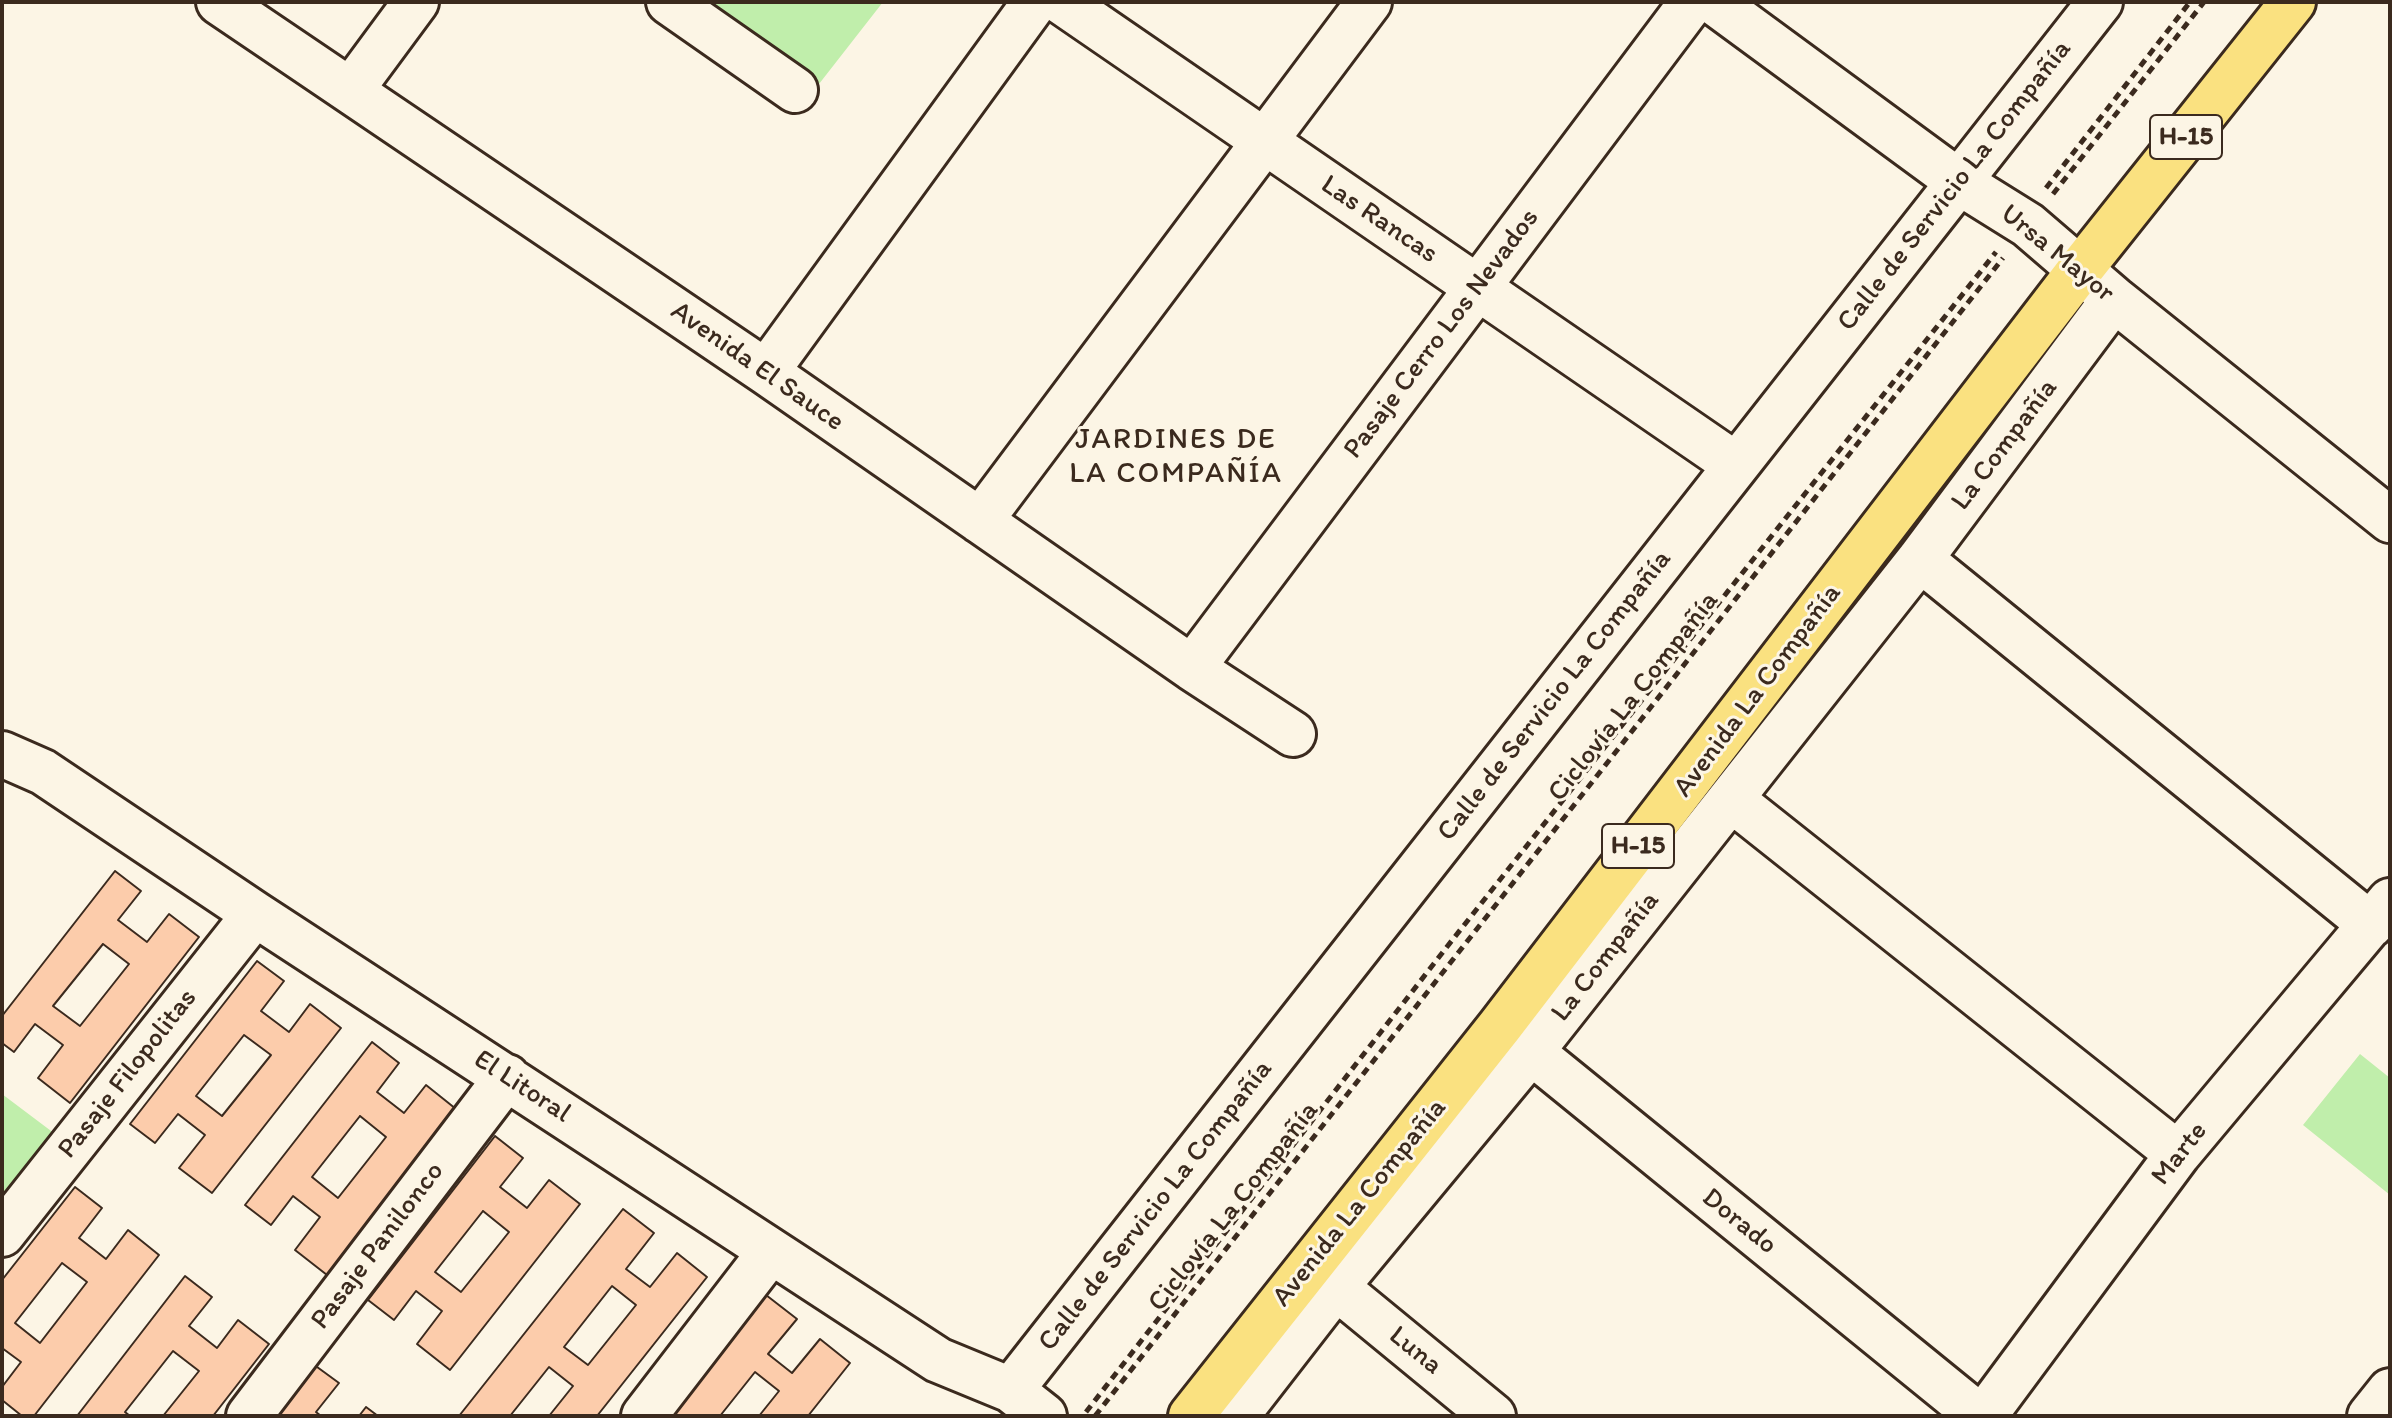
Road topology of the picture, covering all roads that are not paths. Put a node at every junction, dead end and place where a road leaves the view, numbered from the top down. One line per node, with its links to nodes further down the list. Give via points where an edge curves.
1 (219, 2): 10 (street, Avenida El Sauce)
2 (416, 2): 10 (street)
3 (669, 2): 11 (street)
4 (1035, 2): 17 (street)
5 (1062, 2): 12 (street, Las Rancas)
6 (1369, 2): 12 (street)
7 (2100, 2): 13 (street, Calle de Servicio La Compañía)
8 (2293, 2): 14 (main road, Avenida La Compañía / H-15)
9 (1714, 4): 13 (street, Ursa Mayor); 15 (street, Pasaje Cerro Los Nevados)
10 (351, 90): 17 (street, Avenida El Sauce)
11 (795, 90)
12 (1263, 141): 15 (street, Las Rancas); 20 (street)
13 (1959, 182): 14 (street, Ursa Mayor, via 2025,223); 18 (street, Calle de Servicio La Compañía)
14 (2079, 271): 16 (street, Ursa Mayor); 28 (main road, Avenida La Compañía / H-15)
15 (1477, 287): 18 (street, Las Rancas); 22 (street, Pasaje Cerro Los Nevados)
16 (2114, 299): 19 (street, Ursa Mayor); 21 (street, La Compañía)
17 (766, 372): 20 (street, Avenida El Sauce)
18 (1736, 465): 35 (street, Calle de Servicio La Compañía)
19 (2390, 520)
20 (980, 521): 22 (street, Avenida El Sauce)
21 (1920, 559): 25 (street, La Compañía); 26 (street)
22 (1192, 668): 23 (street, Avenida El Sauce)
23 (1293, 734)
24 (2, 754): 27 (street, El Litoral, via 43,772)
25 (1731, 799): 28 (street, La Compañía); 30 (street)
26 (2380, 913): 30 (street, Marte)
27 (255, 914): 29 (street, El Litoral); 31 (street, Pasaje Filopolitas)
28 (1515, 1040): 33 (street, La Compañía); 38 (main road, Avenida La Compañía / H-15); 41 (street, Dorado)
29 (507, 1077): 32 (street, El Litoral); 36 (street, Pasaje Panilonco)
30 (2178, 1154): 41 (street, Marte)
31 (2, 1234)
32 (771, 1251): 35 (street, El Litoral, via 938,1360); 37 (street)
33 (1336, 1287): 39 (street, La Compañía); 40 (street, Luna)
34 (2390, 1391): 42 (street)
35 (1028, 1403)
36 (249, 1416)
37 (644, 1416)
38 (1191, 1416)
39 (1236, 1416)
40 (1493, 1416)
41 (1982, 1416)
42 (2370, 1416)

